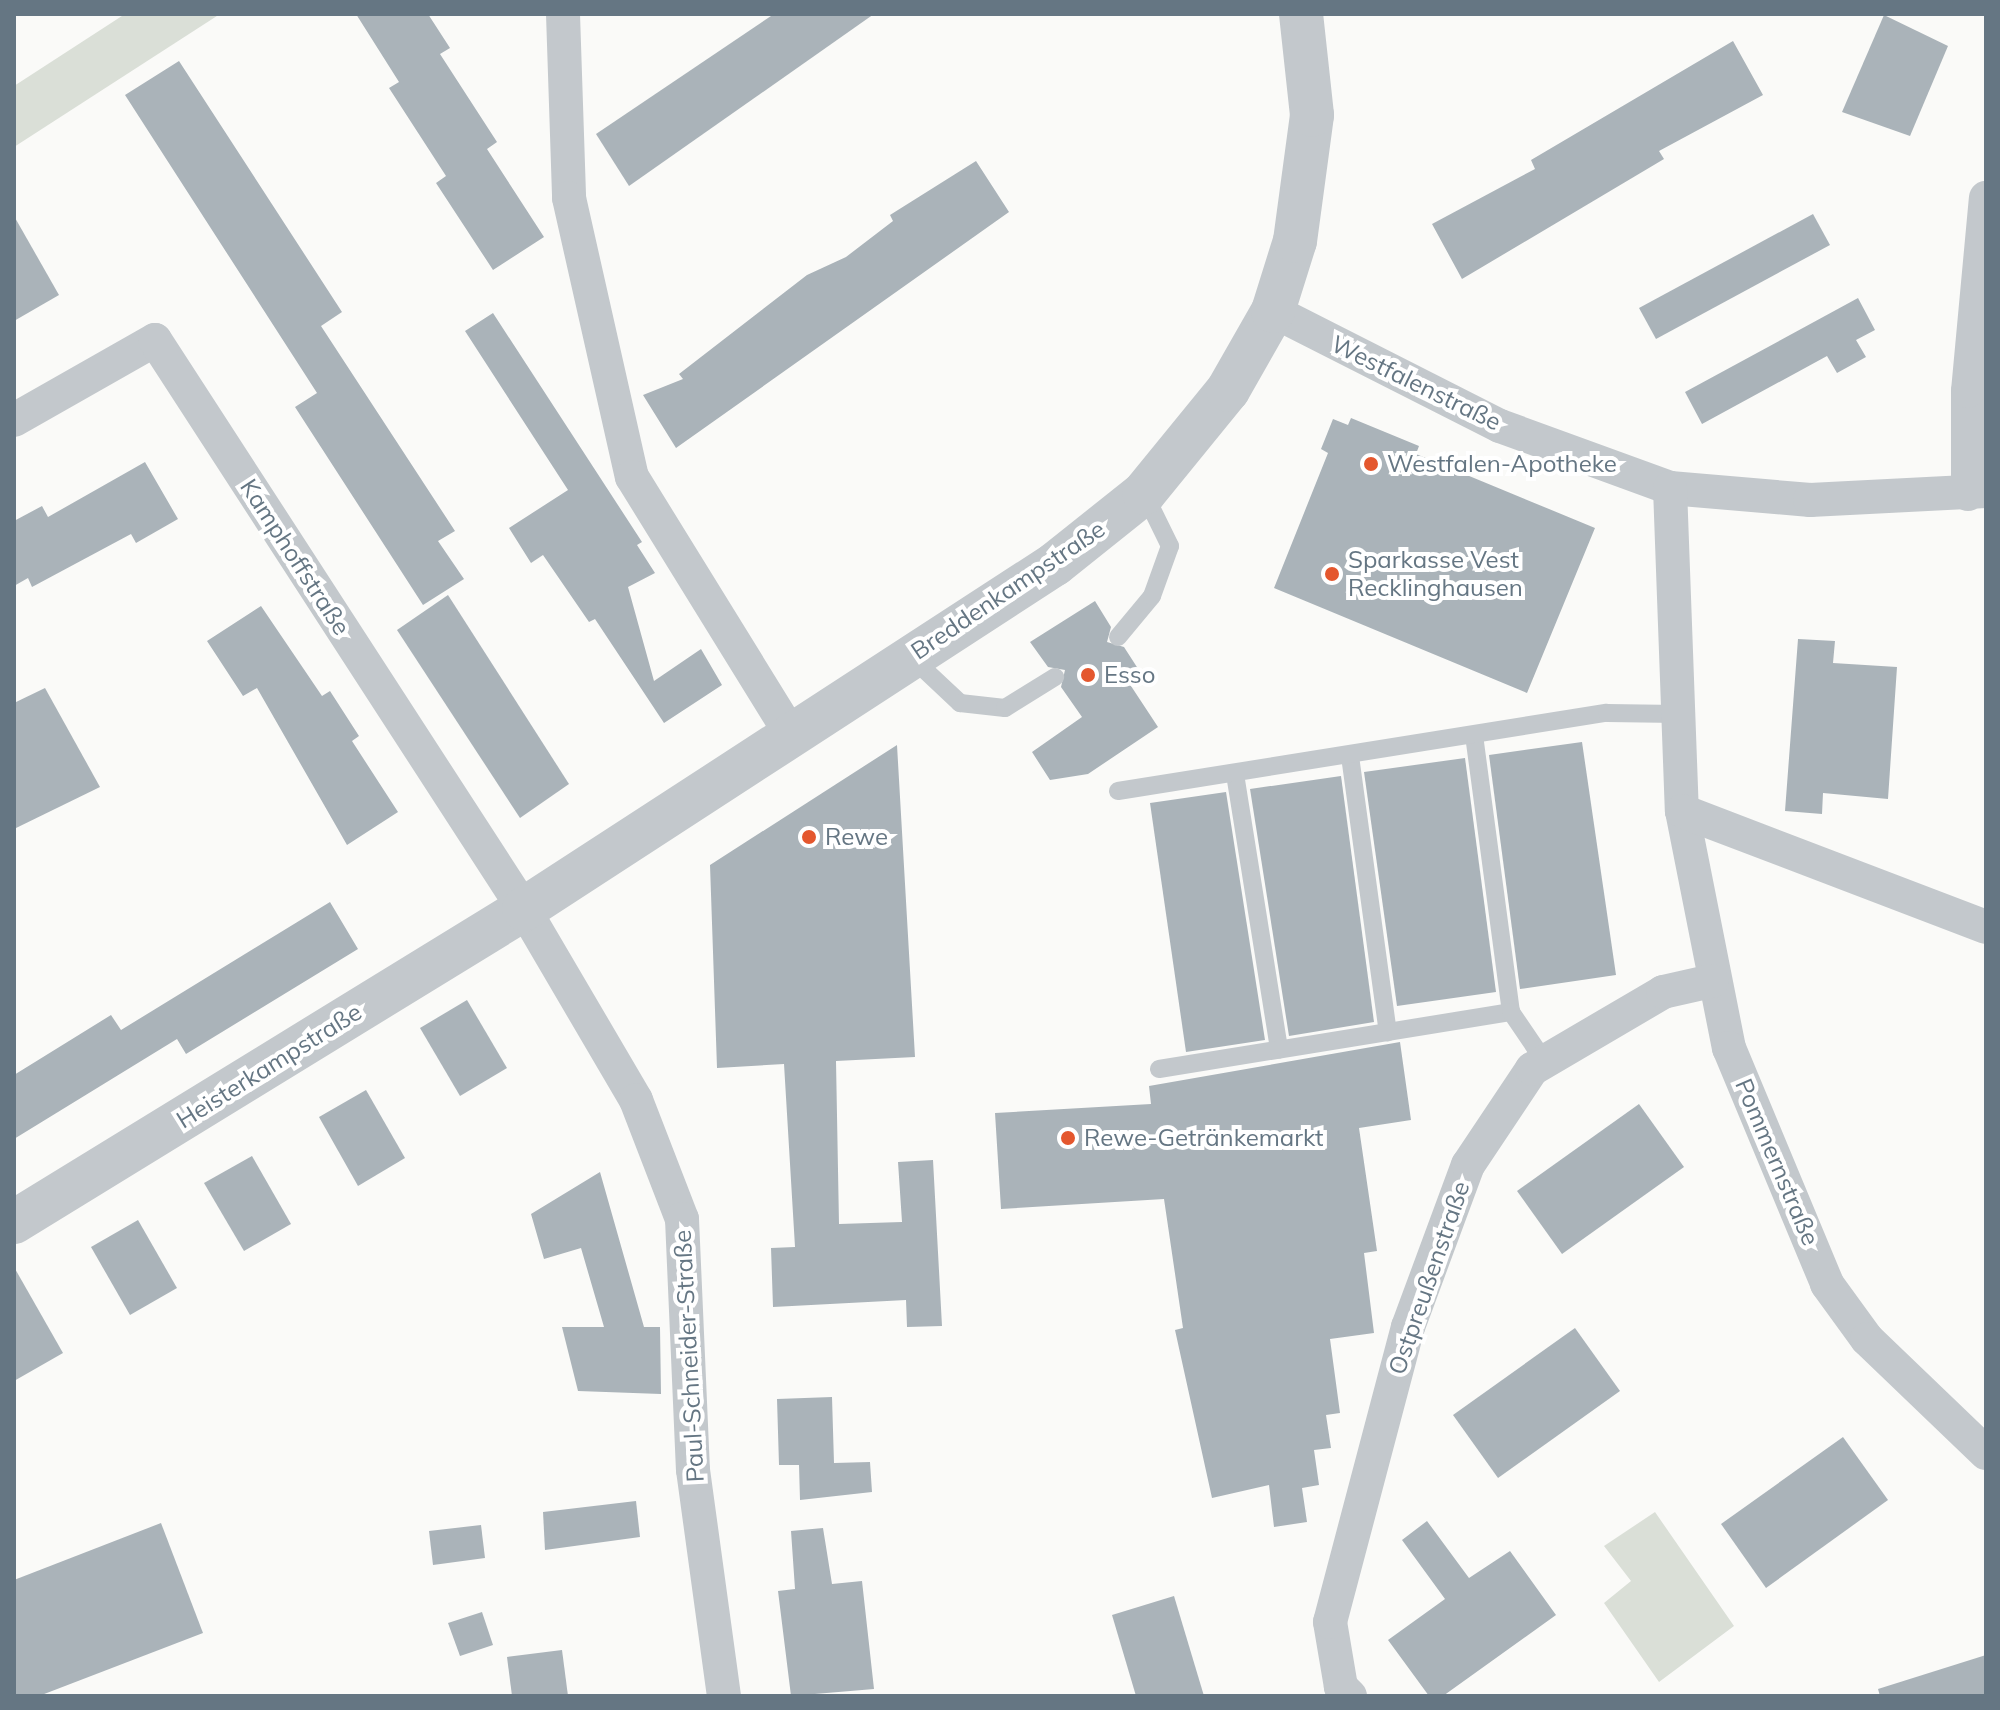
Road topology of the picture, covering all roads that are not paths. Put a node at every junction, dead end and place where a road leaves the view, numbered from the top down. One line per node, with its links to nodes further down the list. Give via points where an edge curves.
1 (563, 14): 14 (street, via 569,198 632,477)
2 (1301, 14): 4 (street, Breddenkampstraße, via 1312,115 1295,241)
3 (1986, 198): 7 (street, via 1968,391)
4 (1273, 311): 6 (street, Westfalenstraße, via 1500,426); 8 (street, Breddenkampstraße, via 1228,390)
5 (14, 420): 19 (street, Kamphoffstraße, via 155,340)
6 (1670, 488): 7 (street, Westfalenstraße, via 1810,500); 12 (street, Pommernstraße)
7 (1977, 492)
8 (1144, 493): 9 (lane, via 1170,546 1152,596); 10 (street, Breddenkampstraße, via 1055,564)
9 (1118, 637)
10 (910, 656): 11 (lane, via 960,703 1005,708); 14 (street, Breddenkampstraße)
11 (1055, 677)
12 (1678, 714): 13 (lane, via 1607,713); 18 (street, Pommernstraße)
13 (1474, 735): 15 (lane); 22 (lane)
14 (792, 736): 19 (street, Breddenkampstraße)
15 (1350, 756): 16 (lane); 23 (lane)
16 (1235, 774): 17 (lane); 24 (lane)
17 (1118, 791)
18 (1682, 811): 20 (street); 21 (street, Pommernstraße)
19 (524, 909): 27 (street, Heisterkampstraße); 29 (street, Paul-Schneider-Straße, via 636,1100 682,1219 693,1470)
20 (1986, 927)
21 (1712, 981): 25 (street, Ostpreußenstraße, via 1663,992); 28 (street, Pommernstraße, via 1729,1048 1827,1284 1886,1360)
22 (1511, 1012): 23 (lane); 25 (lane)
23 (1388, 1032): 24 (lane)
24 (1279, 1050): 26 (lane)
25 (1545, 1062): 30 (street, Ostpreußenstraße, via 1532,1069 1468,1165 1408,1327 1330,1622 1341,1687)
26 (1159, 1069)
27 (14, 1222)
28 (1986, 1453)
29 (724, 1696)
30 (1350, 1696)

